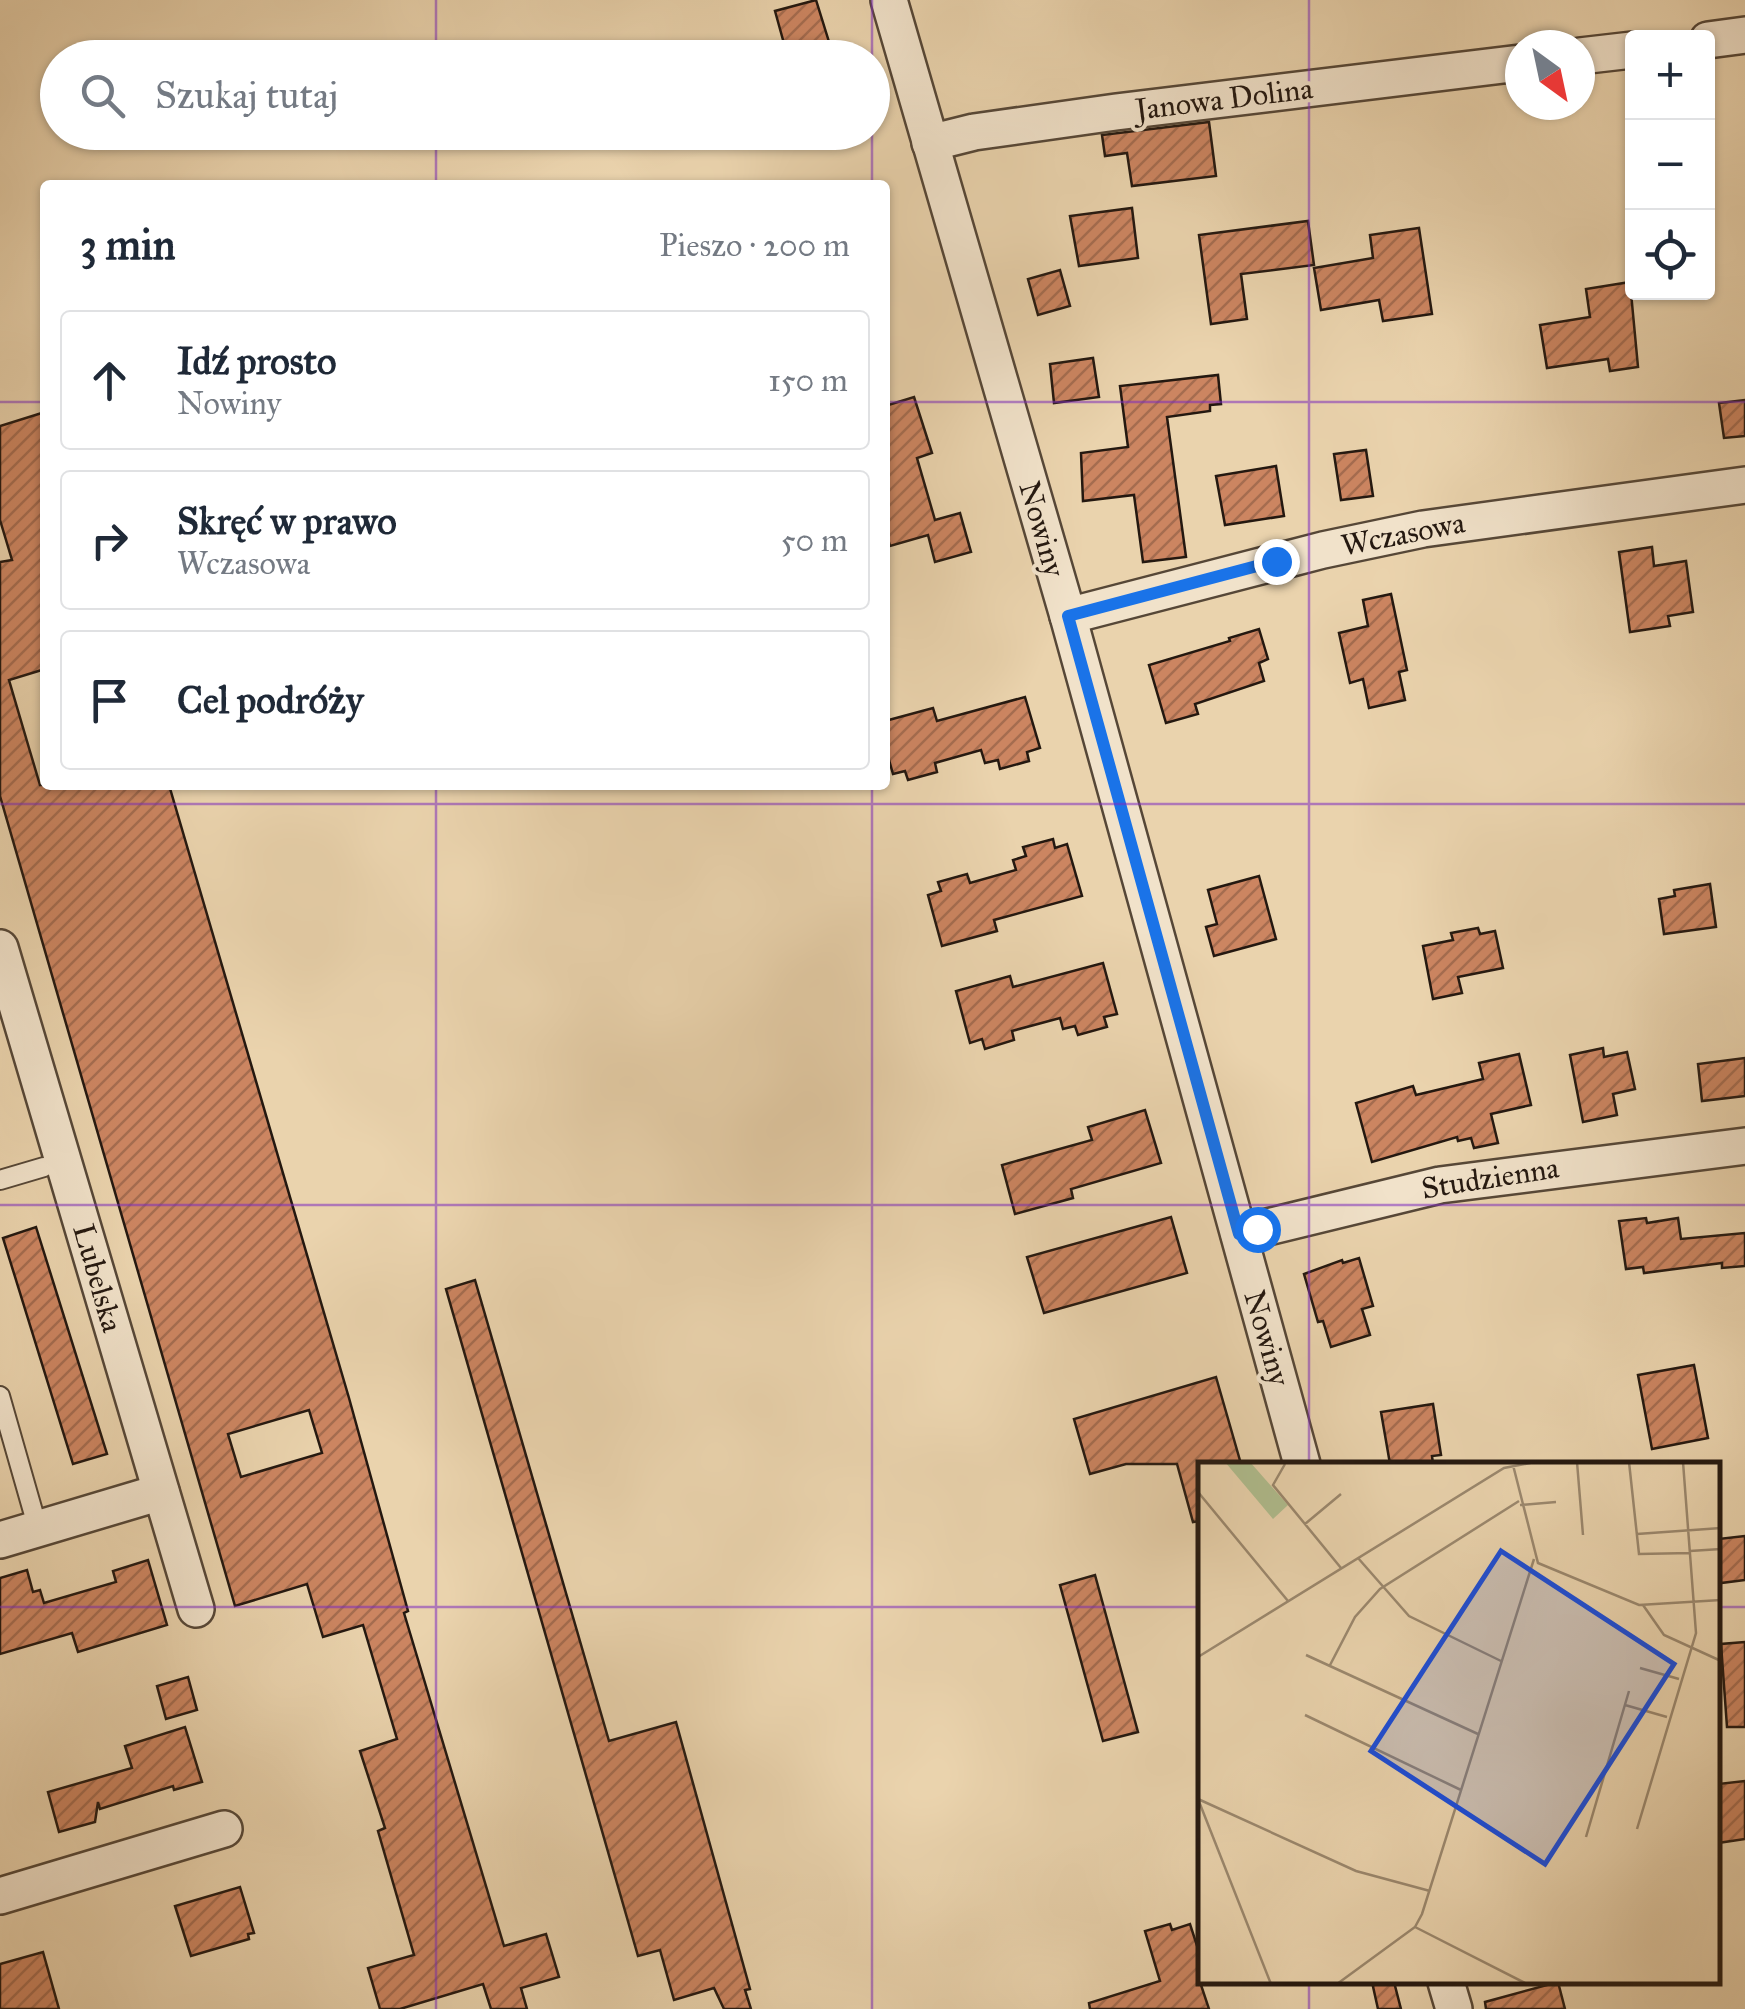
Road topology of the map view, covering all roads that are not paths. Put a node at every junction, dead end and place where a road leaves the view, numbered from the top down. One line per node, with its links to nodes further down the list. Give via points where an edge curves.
1 (889, 0): 7 (street, Nowiny)
2 (1745, 35): 3 (street)
3 (1715, 39)
4 (1625, 51): 5 (street)
5 (1595, 54)
6 (1505, 65): 7 (street, Janowa Dolina, via 1116,112)
7 (930, 143): 9 (street, Nowiny)
8 (1745, 485): 9 (street, Wczasowa, via 1423,529)
9 (1068, 616): 14 (street, Nowiny)
10 (0, 948): 17 (street, Lubelska)
11 (1745, 1146): 14 (street, Studzienna, via 1440,1184)
12 (44, 1167): 13 (lane)
13 (0, 1180)
14 (1239, 1234): 16 (street, Nowiny)
15 (0, 1396): 18 (lane)
16 (1301, 1462)
17 (161, 1492): 18 (street); 20 (street, Lubelska)
18 (38, 1529): 19 (street)
19 (0, 1540)
20 (196, 1609)
21 (224, 1829): 22 (street)
22 (0, 1896)
23 (1447, 1984): 24 (street)
24 (1454, 2009)

